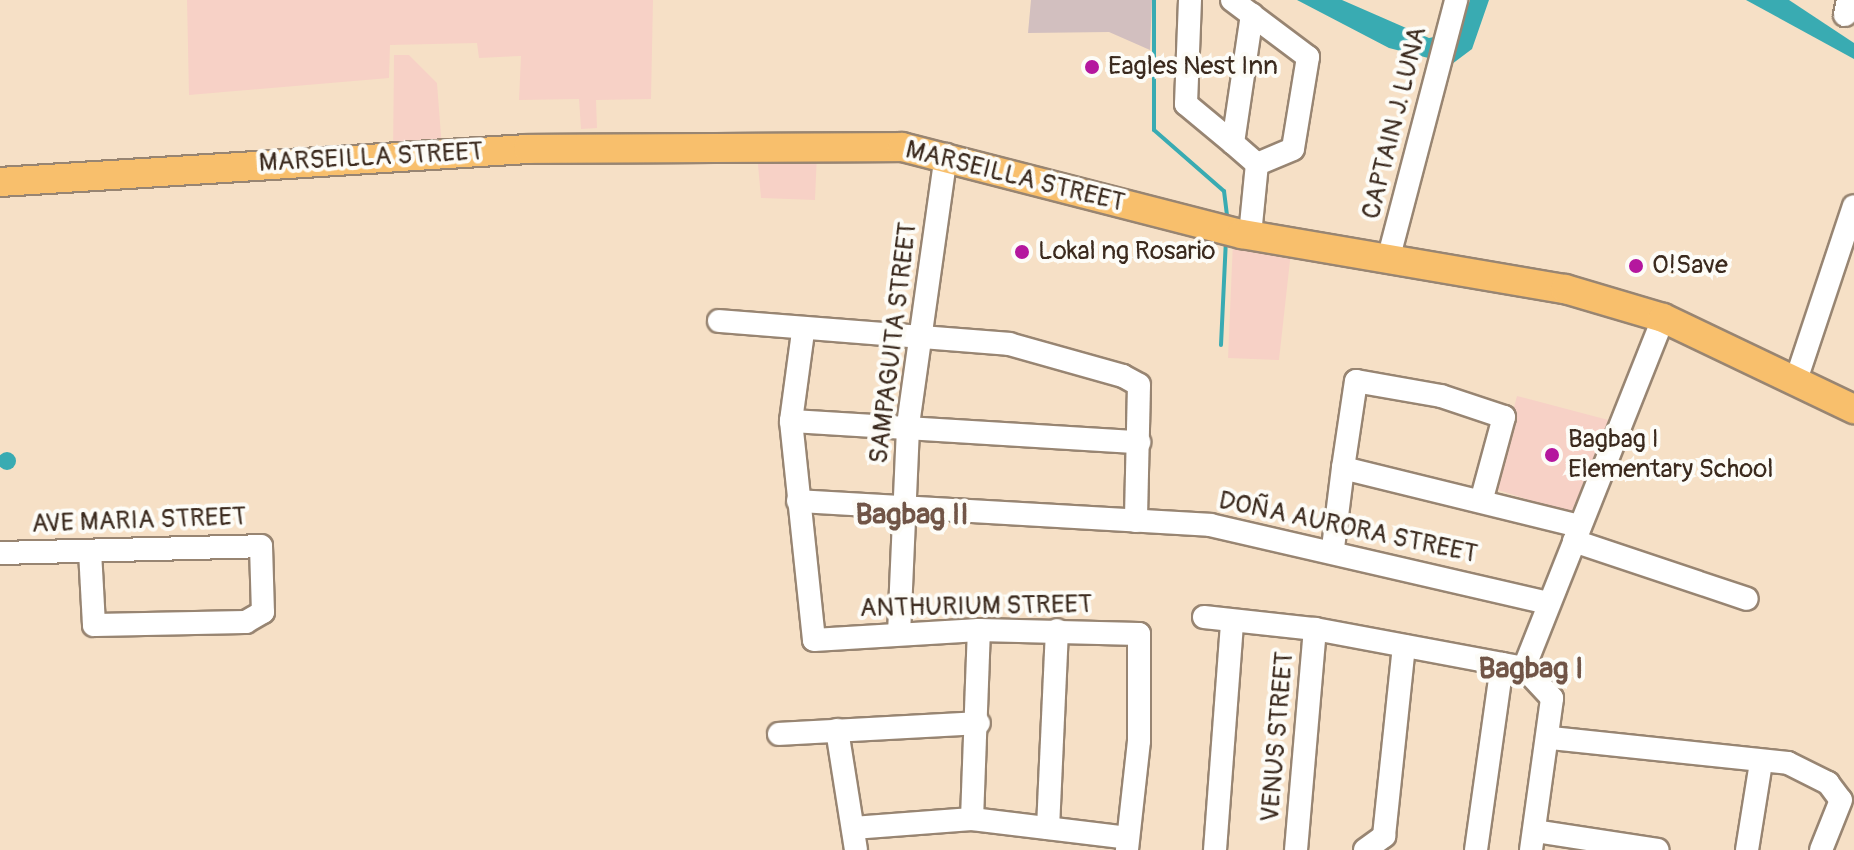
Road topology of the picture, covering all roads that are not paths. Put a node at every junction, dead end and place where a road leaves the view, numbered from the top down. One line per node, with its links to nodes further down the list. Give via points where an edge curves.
1 (1190, 0): 5 (street, via 1186,104)
2 (1232, 0): 4 (street)
3 (1456, 0): 11 (street, CAPTAIN J. LUNA)
4 (1252, 14): 5 (street); 7 (street, via 1308,57 1293,149)
5 (1233, 143): 7 (street)
6 (946, 155): 8 (main road, MARSEILLA STREET, via 853,142 574,148); 10 (main road, MARSEILLA STREET); 15 (street, SAMPAGUITA STREET)
7 (1257, 164): 10 (street)
8 (0, 182)
9 (1854, 206): 16 (street)
10 (1250, 235): 11 (main road, MARSEILLA STREET)
11 (1388, 260): 12 (main road, MARSEILLA STREET, via 1565,289)
12 (1663, 318): 16 (main road, MARSEILLA STREET); 26 (street)
13 (719, 321): 14 (street)
14 (803, 332): 15 (street); 18 (street)
15 (917, 337): 19 (street, SAMPAGUITA STREET); 20 (street, via 1009,344 1123,376 1139,385)
16 (1796, 380): 17 (main road, MARSEILLA STREET)
17 (1854, 409)
18 (791, 421): 19 (street); 23 (street)
19 (908, 425): 20 (street); 24 (street, SAMPAGUITA STREET)
20 (1139, 442): 25 (street)
21 (1343, 468): 22 (street); 22 (street, via 1356,381 1441,396 1504,417); 27 (street)
22 (1482, 498): 26 (street)
23 (798, 501): 24 (street, DOÑA AURORA STREET); 37 (street, ANTHURIUM STREET, via 814,640)
24 (905, 505): 25 (street, DOÑA AURORA STREET); 37 (street, SAMPAGUITA STREET)
25 (1136, 521): 27 (street, DOÑA AURORA STREET, via 1210,525)
26 (1577, 534): 30 (street); 31 (street)
27 (1333, 548): 31 (street, DOÑA AURORA STREET)
28 (90, 552): 28 (street, AVE MARIA STREET, via 261,546 263,612 246,622 94,625); 29 (street, AVE MARIA STREET)
29 (0, 553)
30 (1747, 599)
31 (1549, 603): 39 (street)
32 (1204, 617): 33 (street)
33 (1232, 622): 34 (street); 50 (street)
34 (1315, 629): 38 (street); 51 (street, VENUS STREET)
35 (979, 630): 36 (street, ANTHURIUM STREET); 37 (street, ANTHURIUM STREET); 40 (street)
36 (1057, 630): 46 (street); 49 (street, ANTHURIUM STREET, via 1139,634 1139,741)
37 (899, 634)
38 (1404, 646): 39 (street); 52 (street, via 1384,836)
39 (1513, 666): 43 (street, via 1552,698); 53 (street)
40 (979, 723): 41 (street); 45 (street)
41 (837, 730): 42 (street); 47 (street)
42 (779, 734)
43 (1551, 738): 44 (street); 48 (street)
44 (1761, 763): 55 (street); 56 (street, via 1788,763 1828,783 1841,800)
45 (972, 819): 46 (street); 47 (street)
46 (1048, 828): 49 (street)
47 (855, 839)
48 (1533, 840): 54 (street)
49 (1128, 844)
50 (1215, 850)
51 (1296, 850)
52 (1365, 850)
53 (1476, 850)
54 (1658, 850)
55 (1747, 850)
56 (1821, 850)

